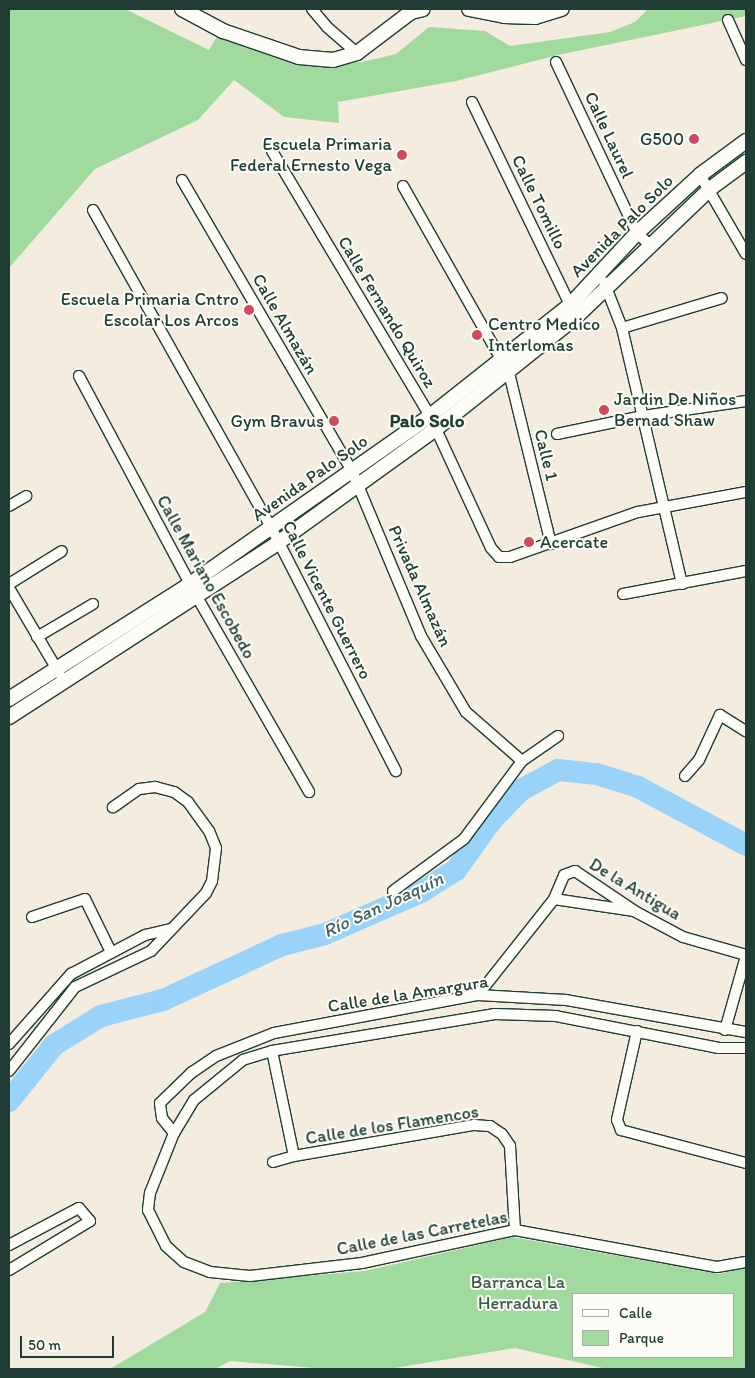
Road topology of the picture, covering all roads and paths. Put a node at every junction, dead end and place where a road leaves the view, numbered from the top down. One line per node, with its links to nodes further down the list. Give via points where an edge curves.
1 (182, 9): 9 (main road, via 223,31 299,57 333,60)
2 (312, 9): 9 (street)
3 (423, 9): 9 (main road, via 411,12)
4 (469, 9): 7 (main road, via 504,16)
5 (519, 9): 7 (street)
6 (557, 10): 7 (main road)
7 (535, 17)
8 (728, 20): 10 (street)
9 (357, 53)
10 (746, 60)
11 (556, 62): 21 (street, Calle Laurel)
12 (472, 102): 26 (street, Calle Tomillo)
13 (746, 141): 16 (main road, Avenida Palo Solo)
14 (272, 151): 32 (street, Calle Fernando Quiroz)
15 (746, 162): 19 (main road, Avenida Palo Solo)
16 (700, 175): 19 (street); 21 (main road, Avenida Palo Solo)
17 (182, 180): 34 (street, Calle Almazán)
18 (403, 186): 28 (street, Calle 1)
19 (710, 188): 22 (main road, Avenida Palo Solo); 23 (street)
20 (93, 210): 40 (street, Calle Vicente Guerrero)
21 (637, 233): 22 (street, Calle Laurel); 24 (main road, Avenida Palo Solo)
22 (650, 245): 24 (main road, Avenida Palo Solo)
23 (746, 254)
24 (604, 280): 26 (main road, Avenida Palo Solo); 27 (street)
25 (722, 298): 27 (street)
26 (573, 311): 28 (main road, Avenida Palo Solo)
27 (622, 328): 31 (street)
28 (505, 368): 32 (main road, Avenida Palo Solo); 42 (street, Calle 1)
29 (79, 376): 47 (street, Calle Mariano Escobedo)
30 (746, 401): 31 (street)
31 (643, 416): 33 (street); 39 (street)
32 (433, 422): 34 (main road, Avenida Palo Solo); 35 (main road, Avenida Palo Solo); 42 (street, Calle Fernando Quiroz, via 491,548 499,557 510,558)
33 (557, 434)
34 (352, 471): 35 (street, Calle Almazán); 40 (main road, Avenida Palo Solo)
35 (359, 485): 41 (main road, Avenida Palo Solo); 57 (street, Privada Almazán, via 421,636 466,712)
36 (746, 492): 39 (street)
37 (26, 496): 38 (street)
38 (9, 506)
39 (666, 507): 42 (street, via 638,512); 45 (street)
40 (272, 529): 41 (street, Calle Vicente Guerrero); 47 (main road, Avenida Palo Solo)
41 (279, 542): 47 (main road, Avenida Palo Solo); 58 (street, Calle Vicente Guerrero)
42 (551, 544)
43 (62, 552): 46 (street)
44 (746, 571): 45 (street)
45 (682, 584): 48 (street)
46 (9, 586): 50 (street)
47 (193, 590): 51 (main road, Avenida Palo Solo); 52 (main road, Avenida Palo Solo); 60 (street, Calle Mariano Escobedo)
48 (622, 594)
49 (93, 604): 50 (street)
50 (37, 637): 51 (street)
51 (57, 670): 52 (street); 53 (main road, Avenida Palo Solo)
52 (64, 682): 54 (main road, Avenida Palo Solo)
53 (9, 699)
54 (9, 717)
55 (746, 731): 59 (street, via 720,715 699,760)
56 (558, 736): 57 (street)
57 (522, 761): 62 (street, via 464,839)
58 (396, 770)
59 (685, 776)
60 (309, 792)
61 (112, 807): 66 (street, via 139,789 155,787 174,792 188,802 209,831 216,848 212,881 206,893)
62 (393, 891)
63 (554, 899): 64 (street); 64 (street, De la Antigua, via 564,875 575,871); 69 (street)
64 (636, 912): 68 (street, De la Antigua, via 683,937)
65 (32, 917): 67 (street, via 85,898)
66 (170, 929): 67 (street, via 145,935); 77 (street, via 151,951 75,987)
67 (111, 952): 74 (street, via 71,974)
68 (746, 955): 71 (street)
69 (478, 995): 71 (street, Calle de la Amargura, via 566,1000); 78 (street, Calle de la Amargura, via 274,1033 216,1056 191,1073 160,1103 162,1118)
70 (9, 1027): 74 (street)
71 (725, 1030): 73 (street, Calle de la Amargura)
72 (637, 1031): 75 (street, Calle de la Amargura, via 719,1048); 76 (street, Calle de la Amargura, via 556,1016 495,1014); 81 (street, via 617,1120 621,1130)
73 (746, 1032)
74 (11, 1041)
75 (746, 1048)
76 (272, 1050): 78 (street, Calle de la Amargura, via 243,1060 214,1082 194,1100); 79 (street, Calle de los Flamencos)
77 (9, 1071)
78 (174, 1133): 82 (street, Calle de la Amargura)
79 (294, 1156): 80 (street); 83 (street, Calle de los Flamencos, via 474,1125 490,1126 502,1134 510,1146)
80 (273, 1162)
81 (746, 1163)
82 (150, 1193): 83 (street, Calle de las Carretelas, via 148,1210 166,1246 184,1262 210,1272 250,1276 362,1263)
83 (515, 1230): 85 (street, Calle de las Carretelas, via 717,1267)
84 (9, 1245): 86 (street, via 79,1208 90,1221)
85 (746, 1262)
86 (9, 1270)

